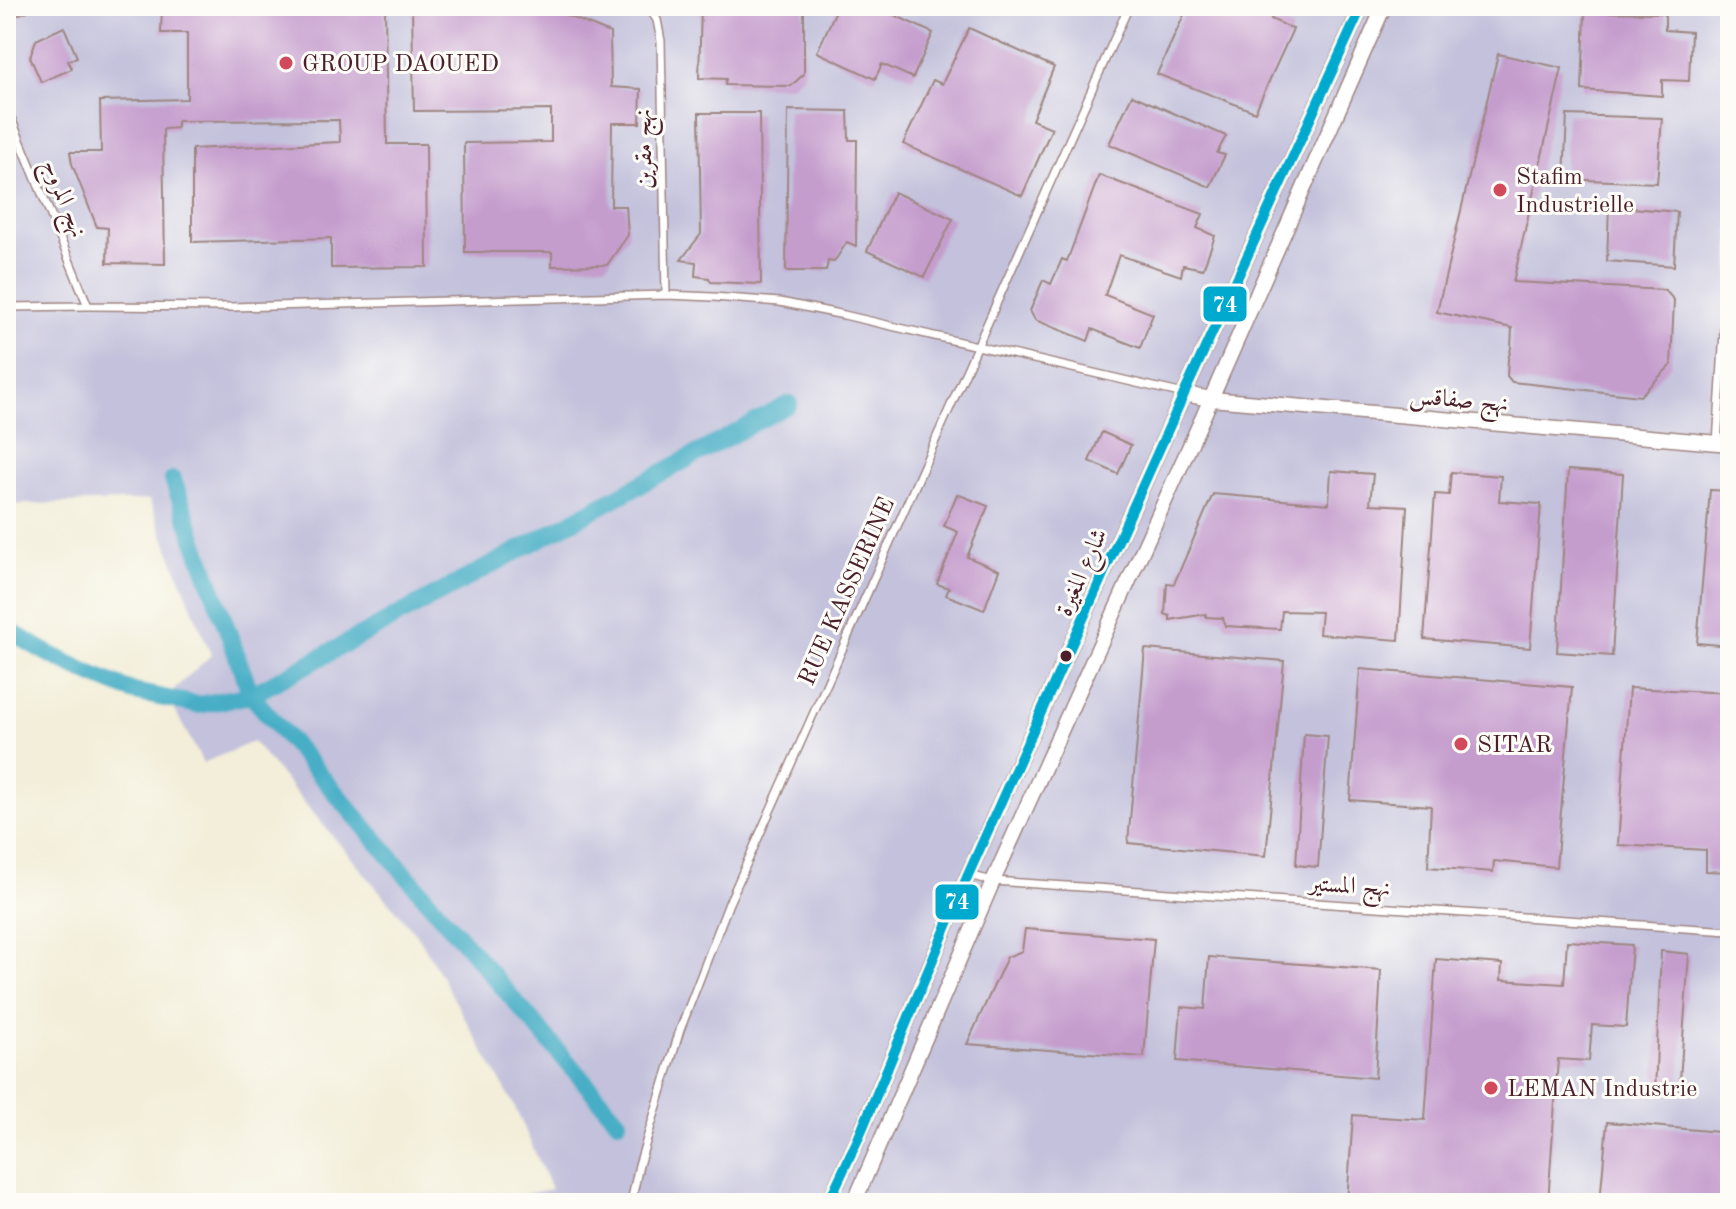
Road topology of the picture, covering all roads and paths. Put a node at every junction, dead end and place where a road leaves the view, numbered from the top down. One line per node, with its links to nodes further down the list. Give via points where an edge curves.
1 (29, 6): 6 (lane)
2 (648, 6): 9 (lane, نهج مقرين, via 661,41)
3 (1129, 6): 12 (lane, RUE KASSERINE)
4 (1362, 6): 13 (street, شارع المغيرة)
5 (1384, 6): 14 (street, شارع المغيرة)
6 (6, 15)
7 (6, 106): 10 (lane, نهج المروج)
8 (1730, 235): 15 (lane)
9 (666, 295): 10 (lane); 12 (lane, via 780,302)
10 (88, 306): 11 (lane)
11 (6, 307)
12 (976, 346): 13 (lane); 19 (lane, RUE KASSERINE, via 729,903 680,1030)
13 (1184, 394): 14 (street, نهج صفاقس); 16 (street, شارع المغيرة)
14 (1211, 399): 15 (street, نهج صفاقس); 17 (street, شارع المغيرة)
15 (1723, 444)
16 (968, 875): 17 (lane, نهج المستير); 20 (street, شارع المغيرة)
17 (993, 881): 18 (lane, نهج المستير); 21 (street, شارع المغيرة)
18 (1730, 931)
19 (631, 1203)
20 (828, 1203)
21 (854, 1203)

